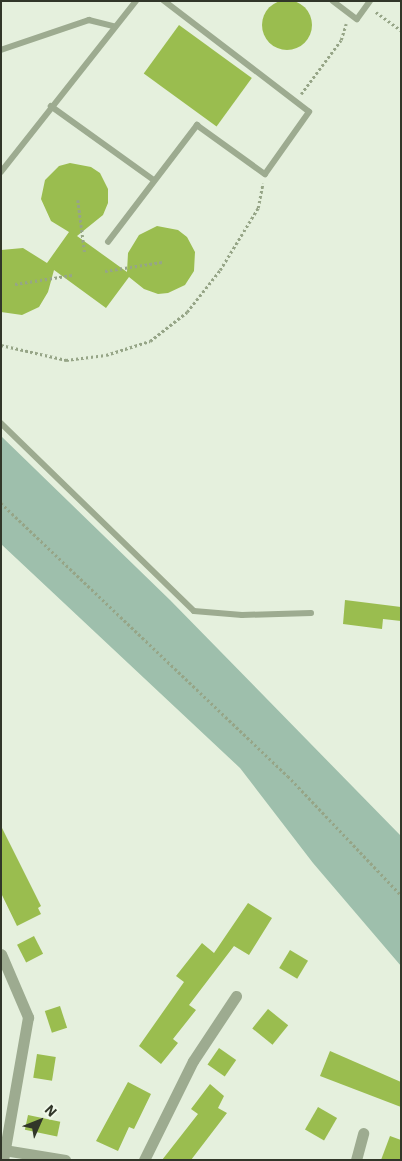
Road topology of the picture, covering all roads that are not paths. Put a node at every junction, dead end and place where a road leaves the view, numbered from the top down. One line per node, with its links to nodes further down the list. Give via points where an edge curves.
1 (136, 1): 5 (lane)
2 (164, 1): 9 (lane, via 309,112 264,174 197,124)
3 (333, 1): 4 (lane, via 357,19)
4 (369, 3)
5 (113, 26): 6 (lane, via 89,20); 7 (lane)
6 (1, 50)
7 (51, 106): 8 (lane); 9 (lane)
8 (1, 172)
9 (154, 180): 10 (lane)
10 (108, 242)
11 (1, 423): 12 (lane, via 194,611 242,615)
12 (311, 614)
13 (1, 954): 16 (street, via 28,1017)
14 (236, 996): 18 (street, via 194,1061)
15 (363, 1132): 19 (street)
16 (4, 1155): 17 (street)
17 (65, 1160)
18 (144, 1160)
19 (356, 1160)

